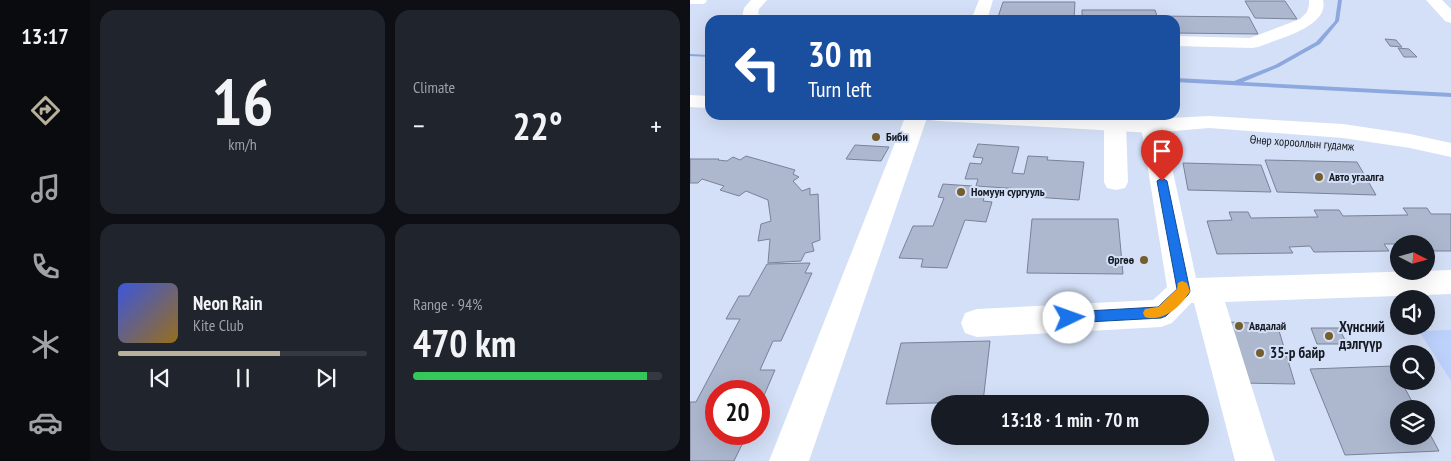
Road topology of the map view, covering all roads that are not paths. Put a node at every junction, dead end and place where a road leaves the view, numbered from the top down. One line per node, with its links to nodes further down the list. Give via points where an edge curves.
1 (690, 0): 6 (main road)
2 (760, 0): 7 (main road)
3 (986, 0): 8 (main road)
4 (1316, 0): 10 (main road, via 1314,14 1306,22 1252,42)
5 (1433, 0): 9 (main road)
6 (699, 1)
7 (750, 15)
8 (980, 15)
9 (1451, 18)
10 (1180, 41)
11 (690, 101): 12 (main road)
12 (705, 102)
13 (915, 120): 23 (main road)
14 (1037, 120): 15 (main road, Өнөр хорооллын гудамж)
15 (1115, 124): 16 (main road, Өнөр хорооллын гудамж); 19 (main road)
16 (1152, 126): 17 (main road, Өнөр хорооллын гудамж, via 1209,122 1343,131 1410,140); 18 (main road, Өнөр хорооллын гудамж, via 1207,138 1340,145); 21 (main road)
17 (1451, 150)
18 (1451, 165)
19 (1116, 182)
20 (1451, 282): 21 (main road)
21 (1183, 298): 22 (main road); 24 (main road)
22 (978, 323)
23 (789, 461)
24 (1255, 461)

